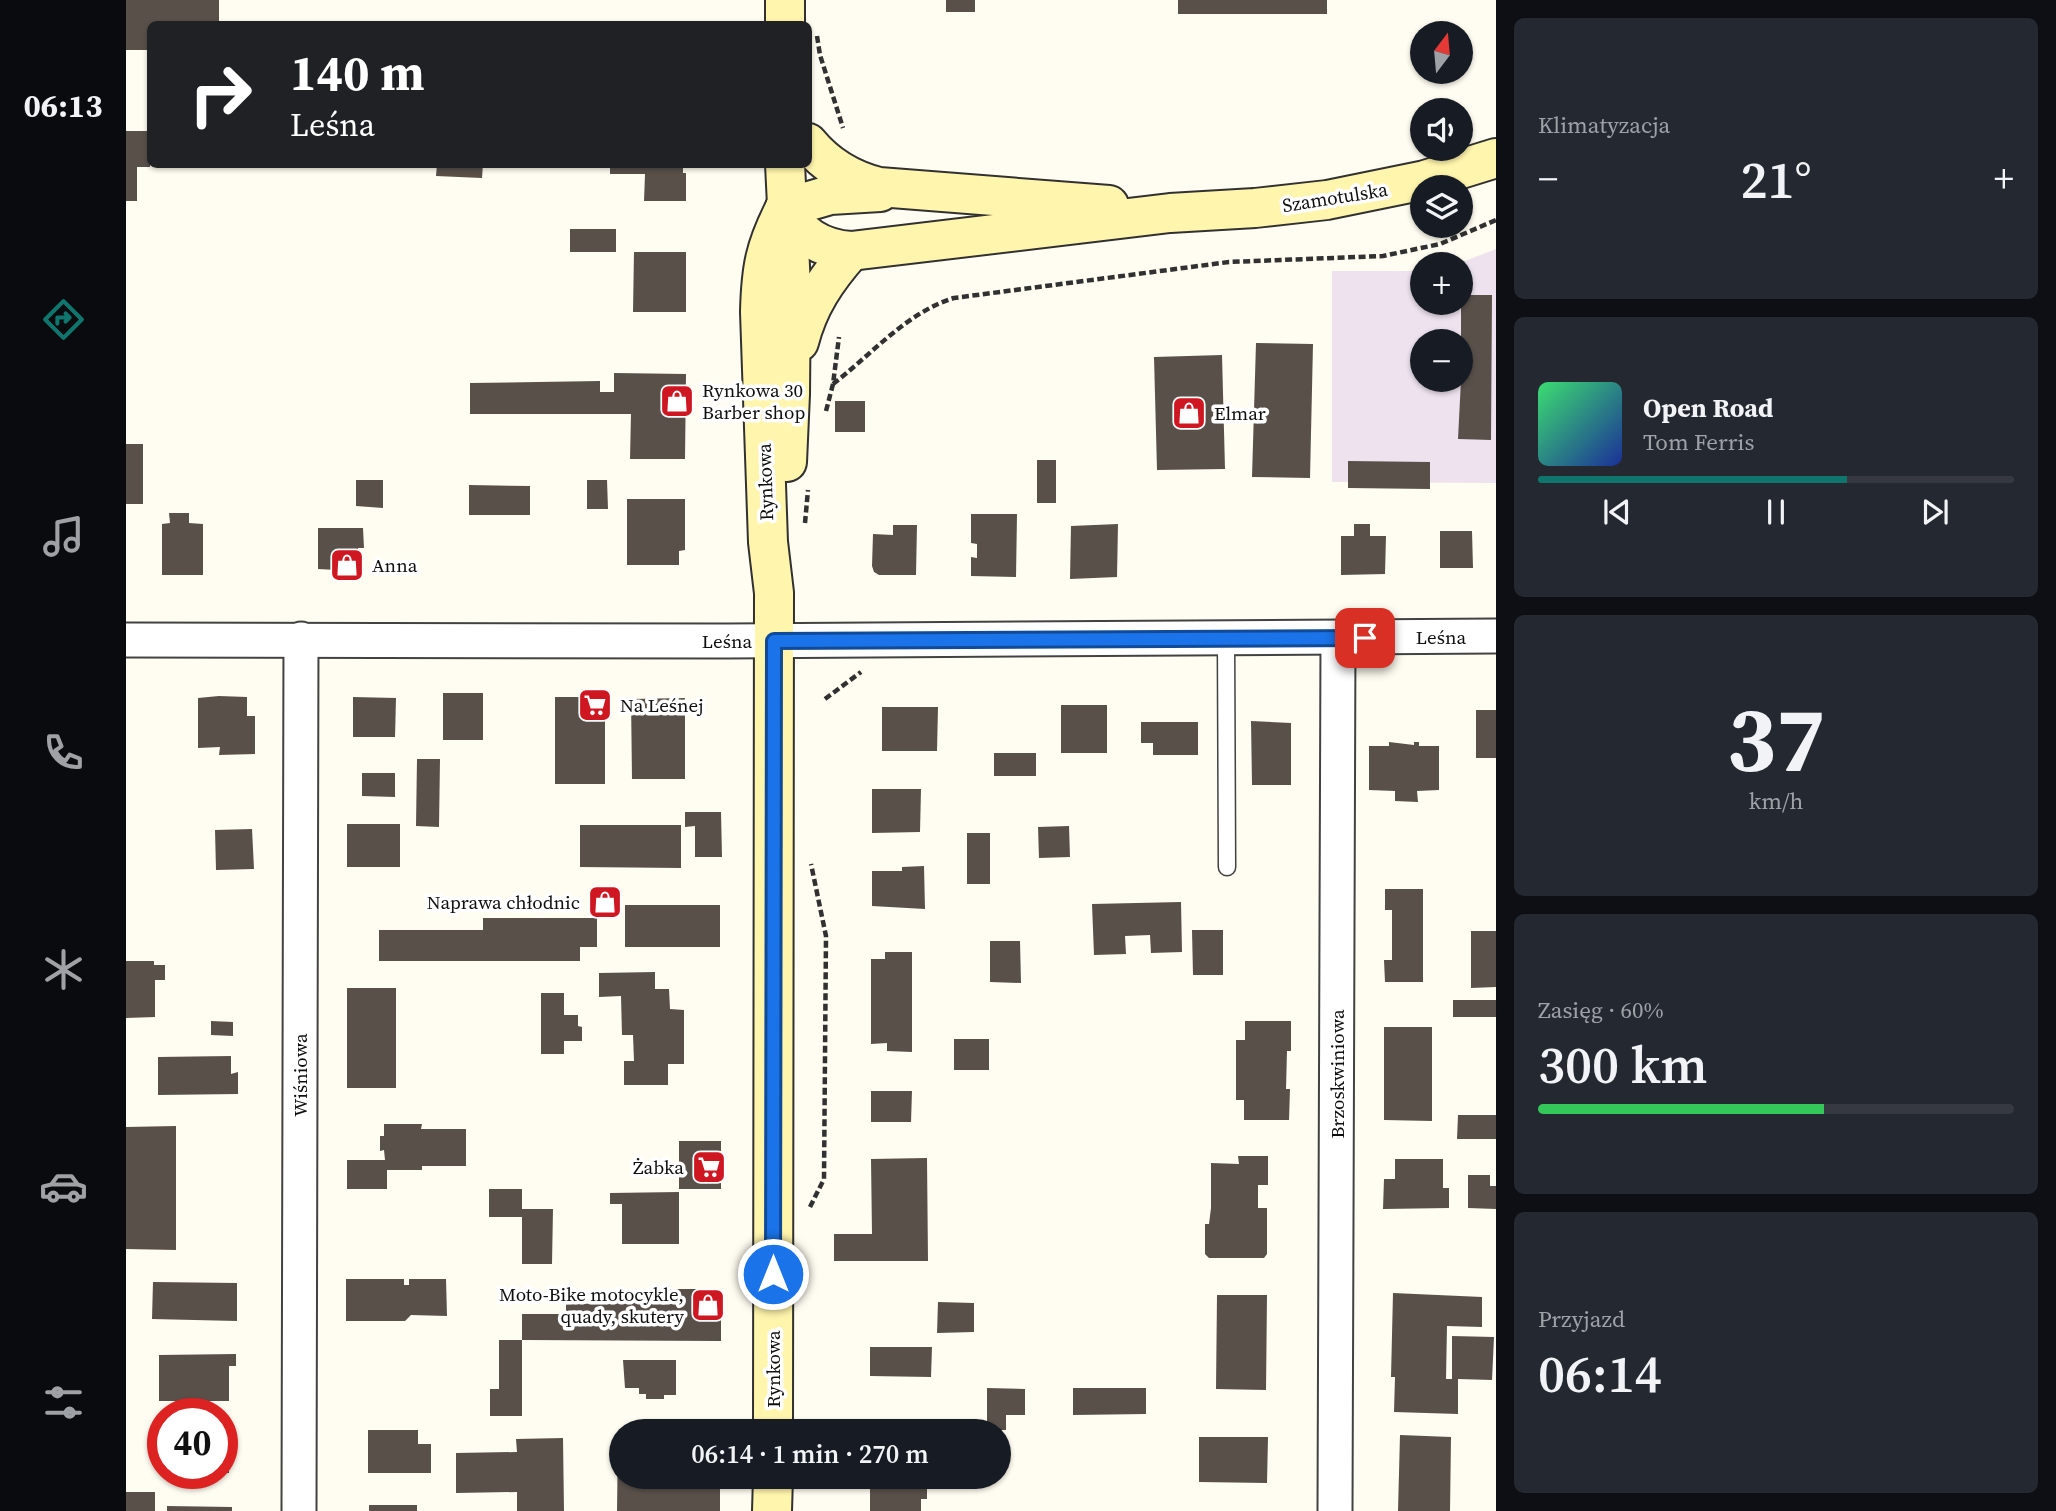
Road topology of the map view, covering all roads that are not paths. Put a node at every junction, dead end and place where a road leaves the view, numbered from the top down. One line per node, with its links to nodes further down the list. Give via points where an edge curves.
1 (785, 0): 2 (street)
2 (798, 21)
3 (812, 147): 6 (street, Szamotulska, via 850,177)
4 (1496, 158): 8 (street, Szamotulska, via 1424,180 1339,198)
5 (785, 168): 7 (street, Rynkowa)
6 (892, 189): 7 (street, Szamotulska, via 830,195); 8 (street, Szamotulska, via 1089,202)
7 (785, 208): 9 (street, Szamotulska, via 813,241); 10 (street, Rynkowa, via 791,287); 11 (street, Rynkowa, via 769,242 761,284 764,462)
8 (1170, 213): 9 (street, Szamotulska)
9 (851, 251): 10 (street, via 823,284 807,316)
10 (790, 394): 11 (street, Rynkowa, via 785,518)
11 (774, 593): 17 (street, Rynkowa)
12 (1496, 636): 14 (street, Leśna)
13 (1226, 638): 14 (street, Leśna); 17 (street, Leśna); 18 (lane)
14 (1338, 638): 23 (street, Brzoskwiniowa)
15 (300, 639): 16 (street, Leśna); 17 (street, Leśna); 21 (street, Wiśniowa)
16 (126, 640)
17 (774, 641): 19 (street, Rynkowa)
18 (1227, 867)
19 (773, 1419)
20 (772, 1489): 22 (street)
21 (299, 1511)
22 (772, 1511)
23 (1335, 1511)

